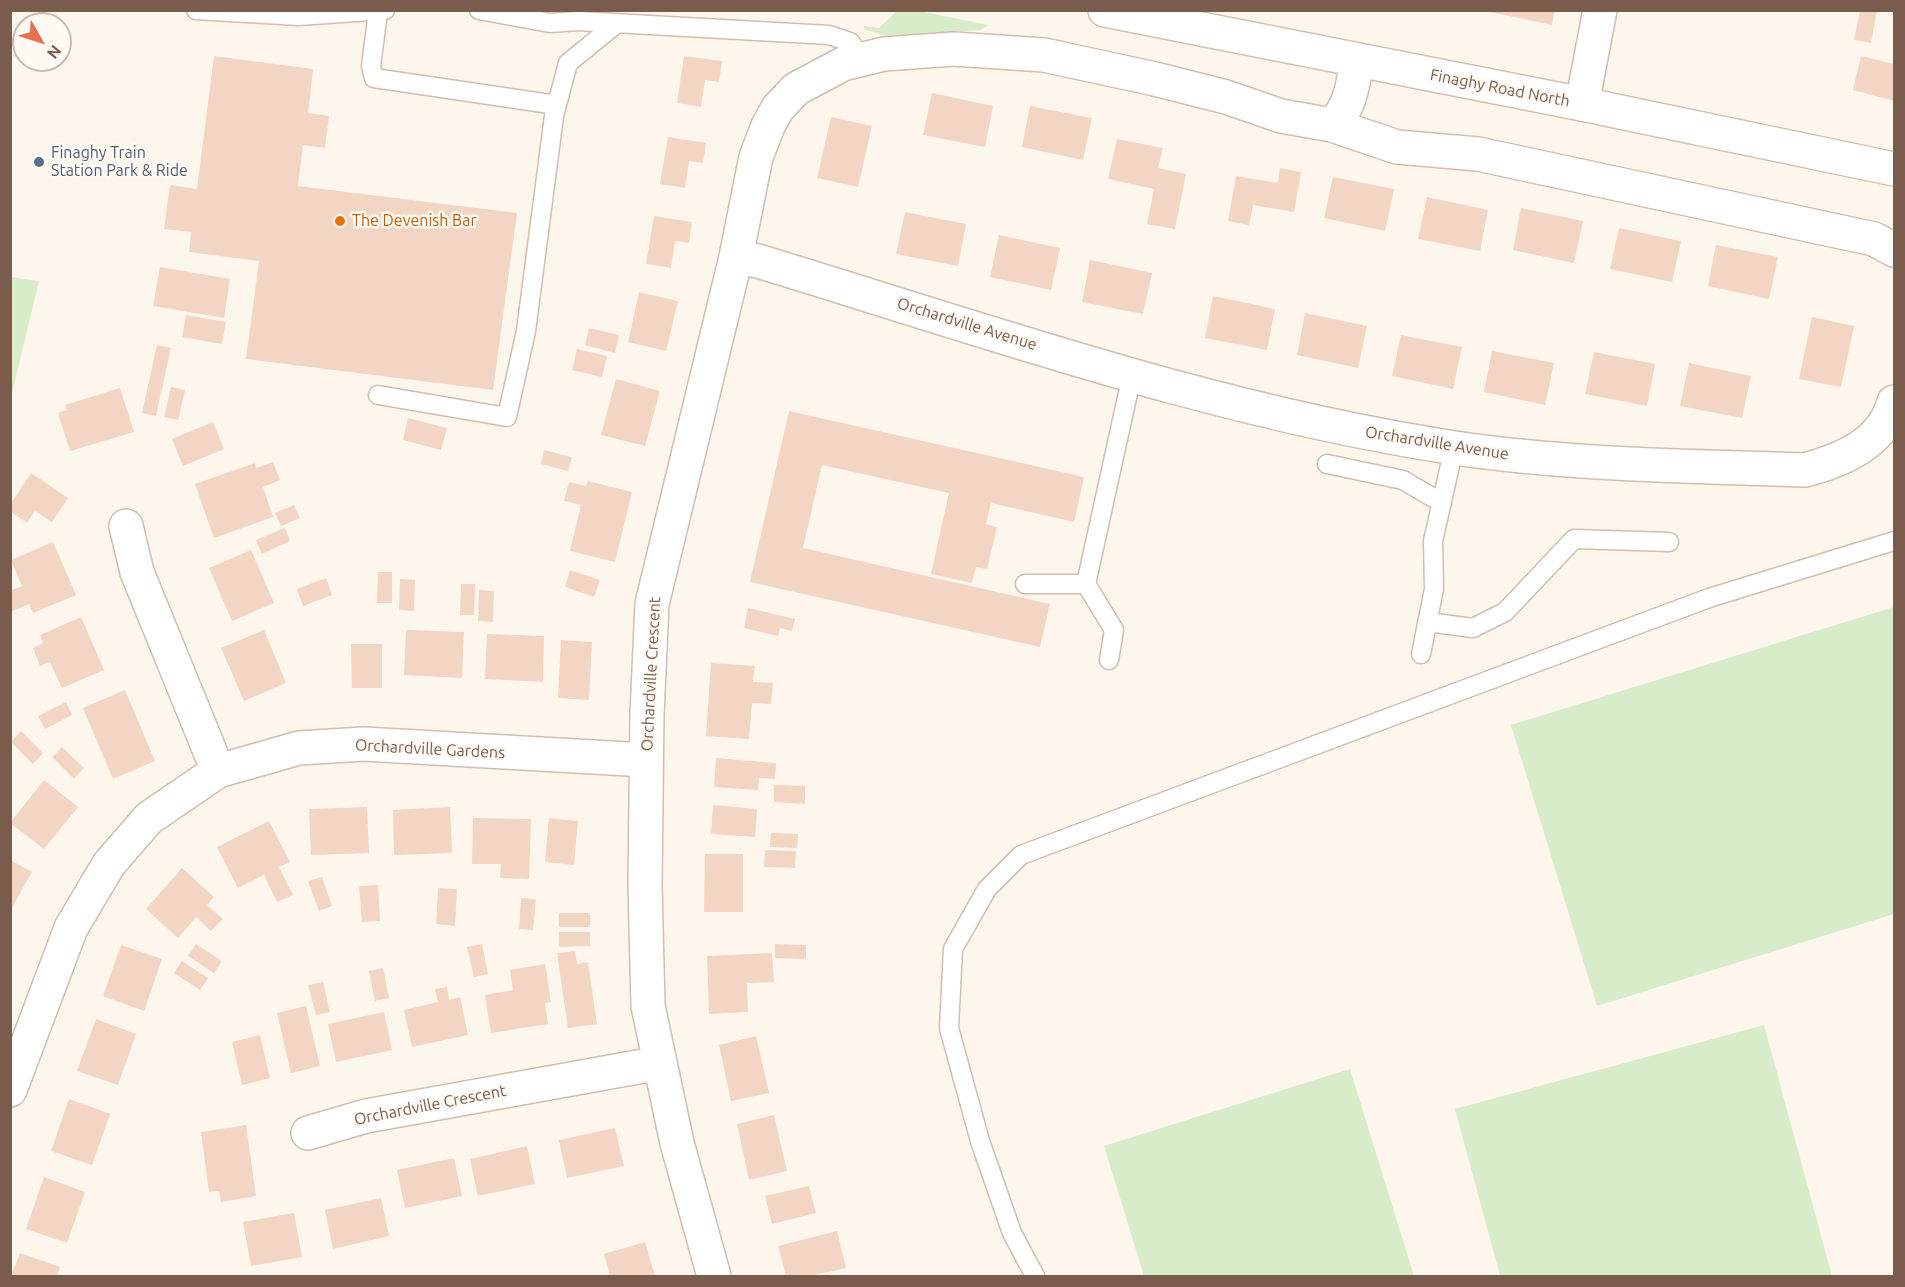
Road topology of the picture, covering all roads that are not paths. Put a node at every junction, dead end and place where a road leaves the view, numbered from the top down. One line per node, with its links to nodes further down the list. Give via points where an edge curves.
1 (196, 10): 5 (lane, via 299,16)
2 (479, 10): 6 (lane, via 550,23)
3 (1104, 10): 8 (street, Finaghy Road North)
4 (1600, 10): 9 (street)
5 (381, 11): 10 (lane, via 370,66 374,78)
6 (616, 24): 7 (lane, via 829,35 850,42); 10 (lane, via 568,63)
7 (862, 58): 11 (street, via 954,49 1044,55 1226,97 1281,116); 14 (street, via 796,89 778,108 756,157)
8 (1357, 60): 9 (street, Finaghy Road North); 11 (street, via 1348,103)
9 (1582, 104): 12 (street, Finaghy Road North)
10 (557, 105): 16 (lane, via 526,331 507,417)
11 (1332, 125): 13 (street, via 1397,147 1478,154 1874,239)
12 (1894, 170)
13 (1894, 250)
14 (736, 257): 15 (street, Orchardville Avenue); 29 (street, Orchardville Crescent, via 652,604)
15 (1132, 375): 18 (street, Orchardville Avenue, via 1283,416); 25 (lane)
16 (378, 395)
17 (1894, 402): 18 (street, Orchardville Avenue, via 1890,418 1875,438 1836,462 1804,471 1548,459)
18 (1454, 448): 20 (lane)
19 (1327, 464): 20 (lane, via 1403,480)
20 (1442, 503): 26 (lane, via 1433,541 1434,589)
21 (126, 526): 30 (street, via 137,572)
22 (1894, 541): 35 (lane, via 1709,598 1021,855 987,889 953,949 949,1028 980,1141 1012,1233)
23 (1669, 542): 26 (lane, via 1574,539 1505,612 1473,628)
24 (1025, 584): 25 (lane)
25 (1086, 584): 28 (lane, via 1114,630)
26 (1427, 622): 27 (lane)
27 (1421, 654)
28 (1109, 660)
29 (646, 760): 30 (street, Orchardville Gardens, via 364,744 299,748); 31 (street, Orchardville Crescent, via 648,1006)
30 (218, 771): 32 (street, Orchardville Gardens, via 149,818 110,864 71,928)
31 (660, 1063): 33 (street, Orchardville Crescent, via 366,1116); 34 (street, Orchardville Crescent, via 677,1143)
32 (10, 1090)
33 (308, 1133)
34 (714, 1276)
35 (1035, 1276)

